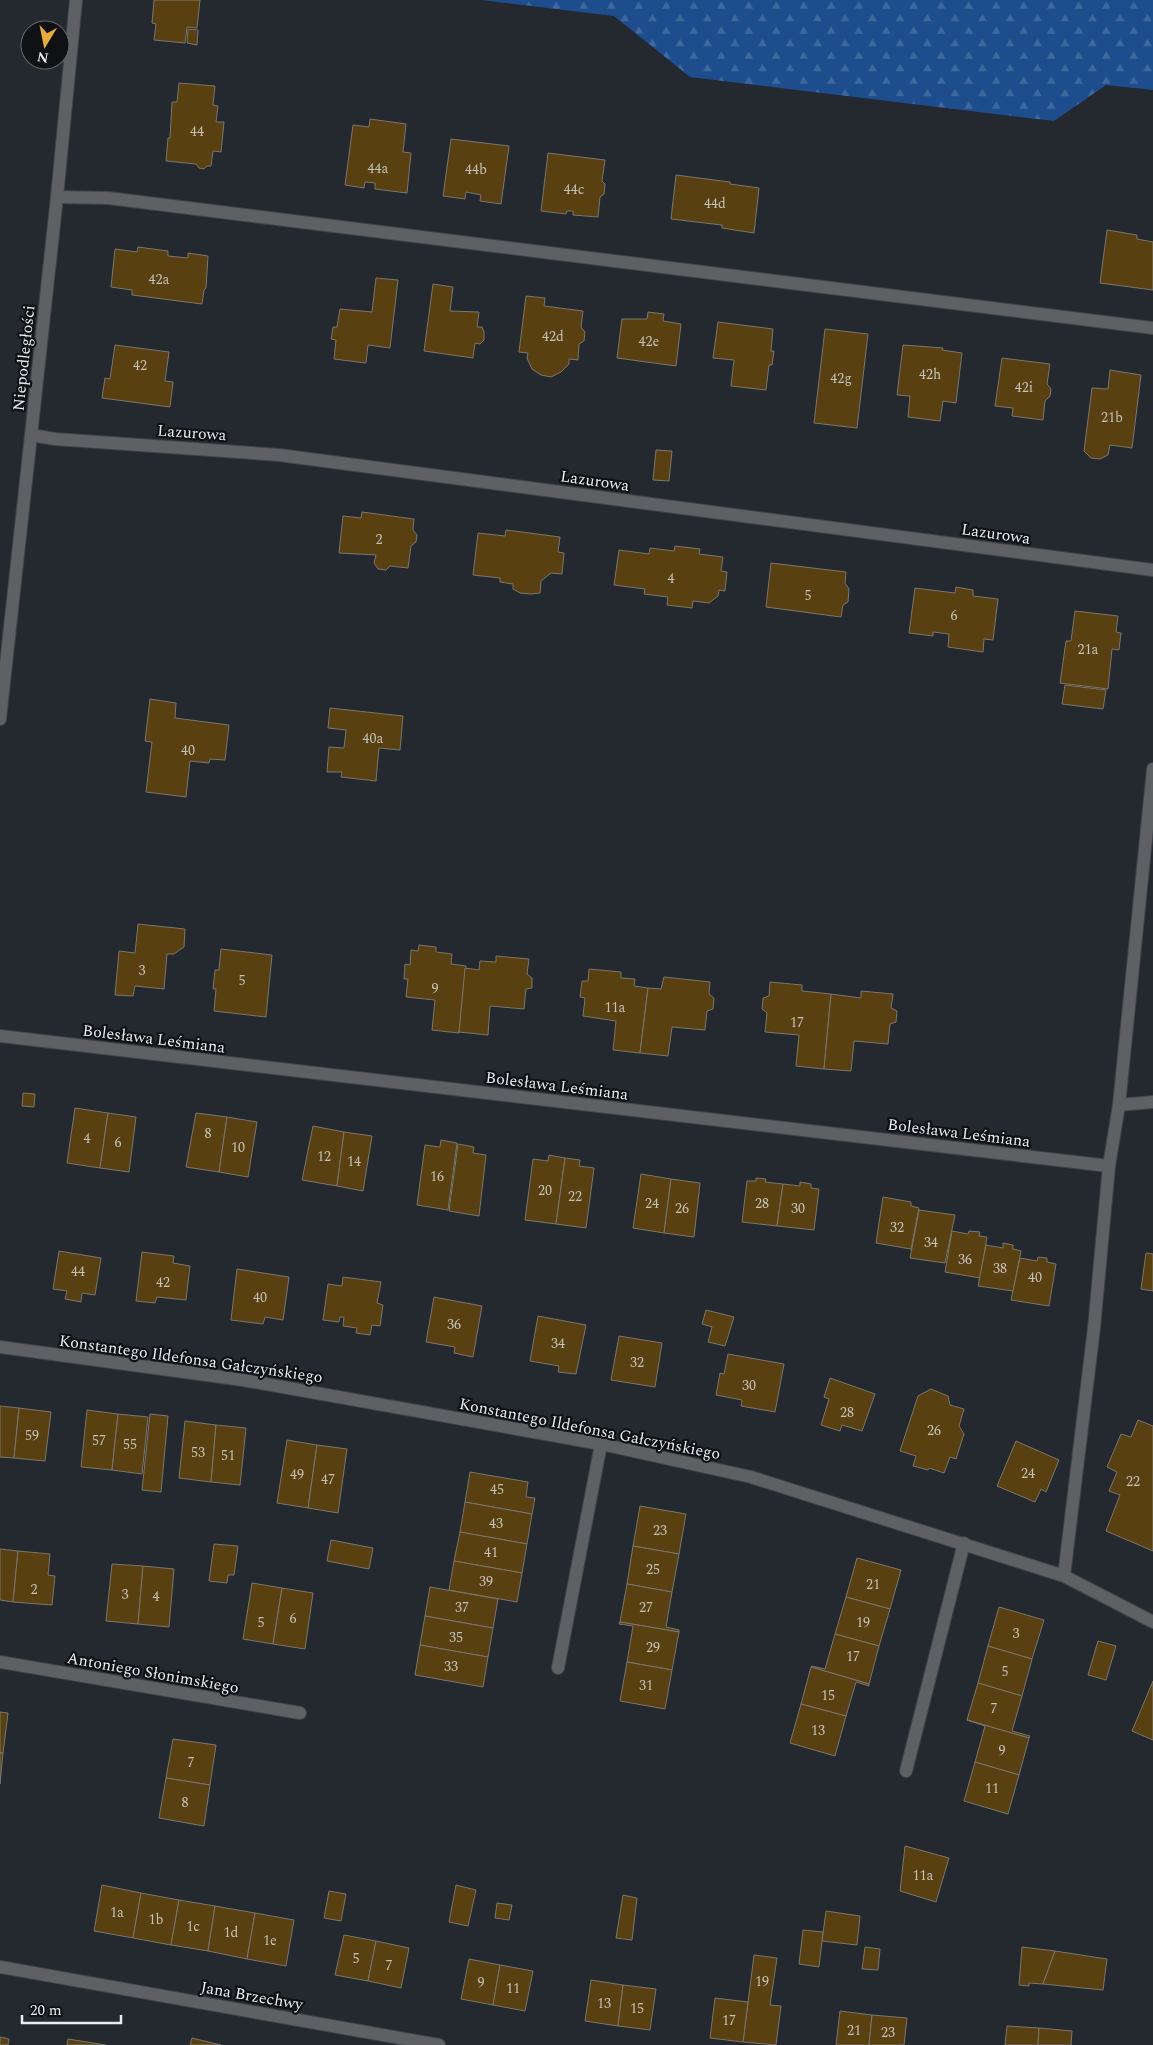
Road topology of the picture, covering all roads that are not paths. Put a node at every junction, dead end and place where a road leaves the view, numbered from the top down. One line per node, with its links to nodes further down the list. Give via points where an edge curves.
1 (76, 0): 2 (street, Niepodległości)
2 (57, 197): 3 (street, via 108,198); 4 (street, Niepodległości)
3 (1153, 328)
4 (31, 435): 5 (street, Lazurowa, via 279,454); 6 (street, Niepodległości)
5 (1153, 570)
6 (0, 719)
7 (1153, 768): 10 (street)
8 (0, 1036): 11 (street, Bolesława Leśmiana)
9 (1153, 1102): 10 (street)
10 (1119, 1105): 11 (street)
11 (1110, 1166): 15 (street)
12 (0, 1347): 13 (street, Konstantego Ildefonsa Gałczyńskiego, via 243,1380)
13 (601, 1444): 14 (street, Konstantego Ildefonsa Gałczyńskiego, via 751,1477); 18 (street)
14 (964, 1543): 15 (street, Konstantego Ildefonsa Gałczyńskiego); 20 (street)
15 (1064, 1576): 16 (street, Konstantego Ildefonsa Gałczyńskiego)
16 (1153, 1622)
17 (0, 1662): 19 (street, Antoniego Słonimskiego)
18 (558, 1668)
19 (300, 1713)
20 (906, 1771)
21 (0, 1967): 22 (street, Jana Brzechwy)
22 (439, 2045)

